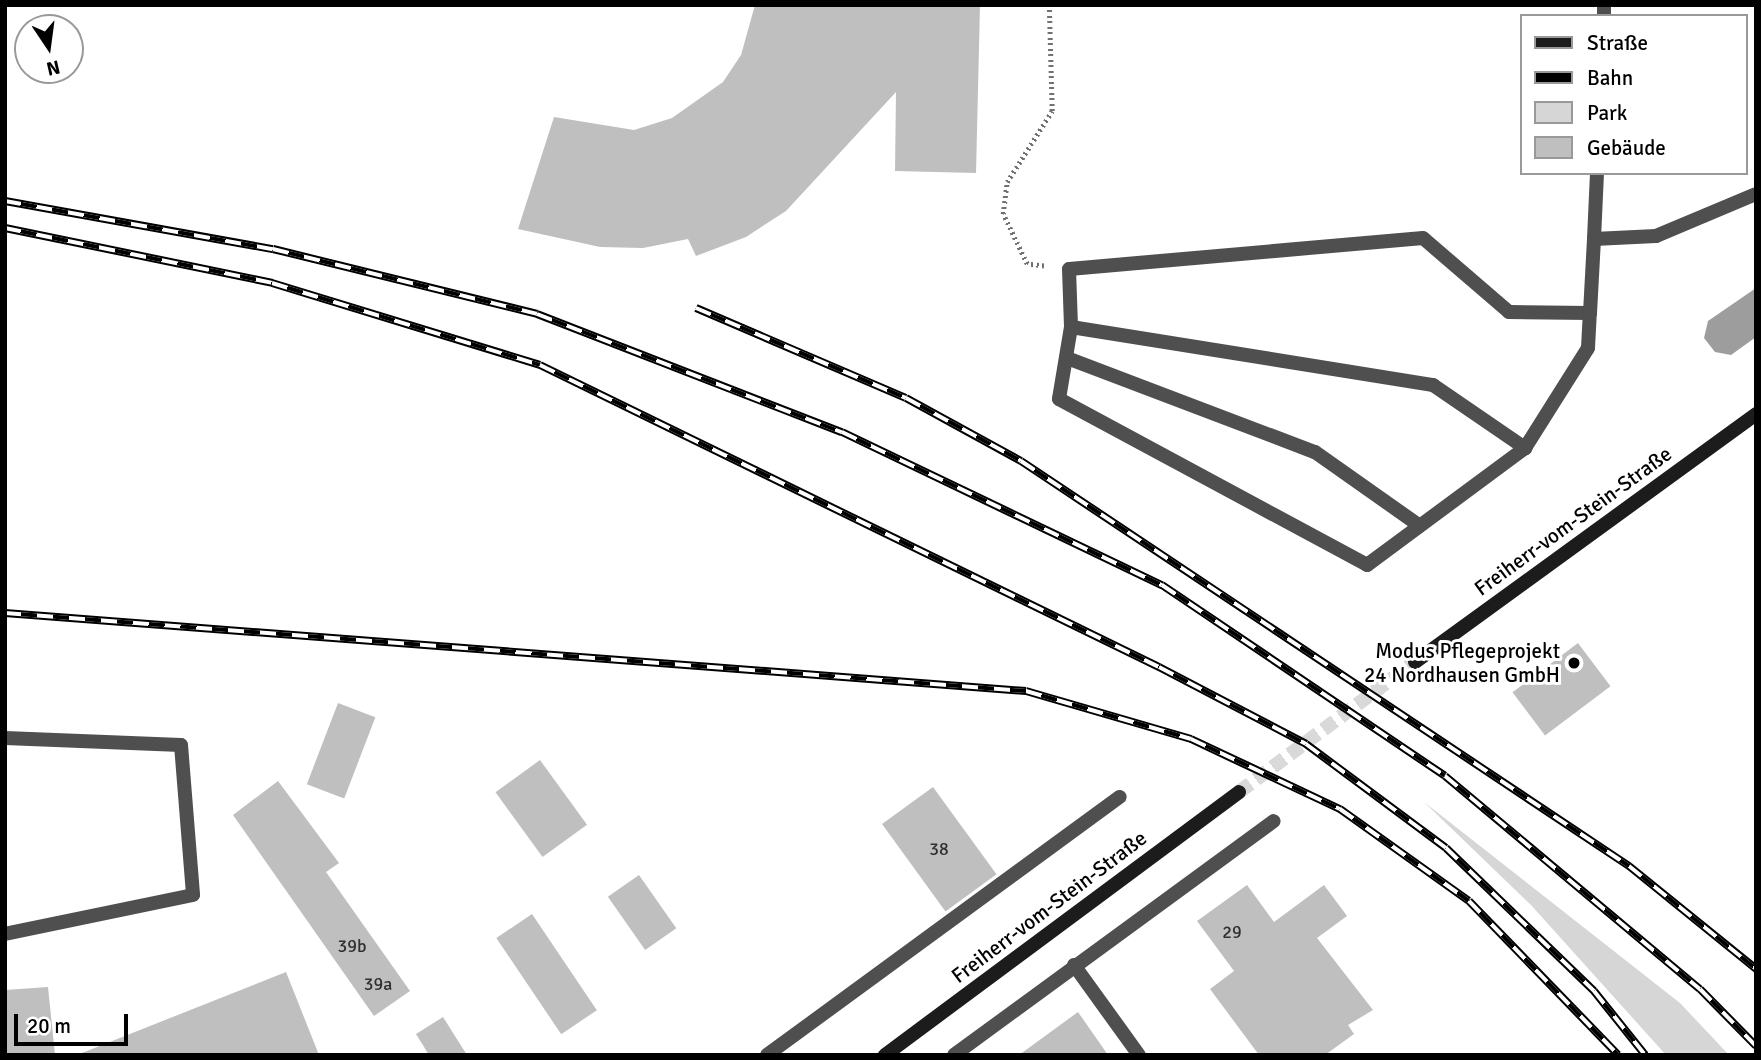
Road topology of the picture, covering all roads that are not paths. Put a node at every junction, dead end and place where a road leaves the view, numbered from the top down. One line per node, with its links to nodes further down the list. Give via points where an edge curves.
1 (1597, 175): 3 (street)
2 (1756, 194): 3 (street, via 1656,236)
3 (1594, 239): 4 (street)
4 (1590, 313): 5 (street, via 1509,312 1423,238 1069,269); 8 (street, via 1588,348)
5 (1071, 327): 6 (street); 8 (street, via 1433,386)
6 (1067, 358): 9 (street, via 1315,452); 9 (street, via 1059,399 1367,565)
7 (1756, 414): 10 (main road, Freiherr-vom-Stein-Straße)
8 (1525, 448): 9 (street)
9 (1420, 526)
10 (1415, 662)
11 (5, 738): 15 (street, via 181,745 194,895)
12 (1239, 792): 18 (main road, Freiherr-vom-Stein-Straße)
13 (1120, 797): 17 (street)
14 (1273, 821): 16 (street)
15 (5, 934)
16 (1074, 965): 19 (street); 20 (street)
17 (767, 1055)
18 (885, 1055)
19 (954, 1055)
20 (1139, 1055)

